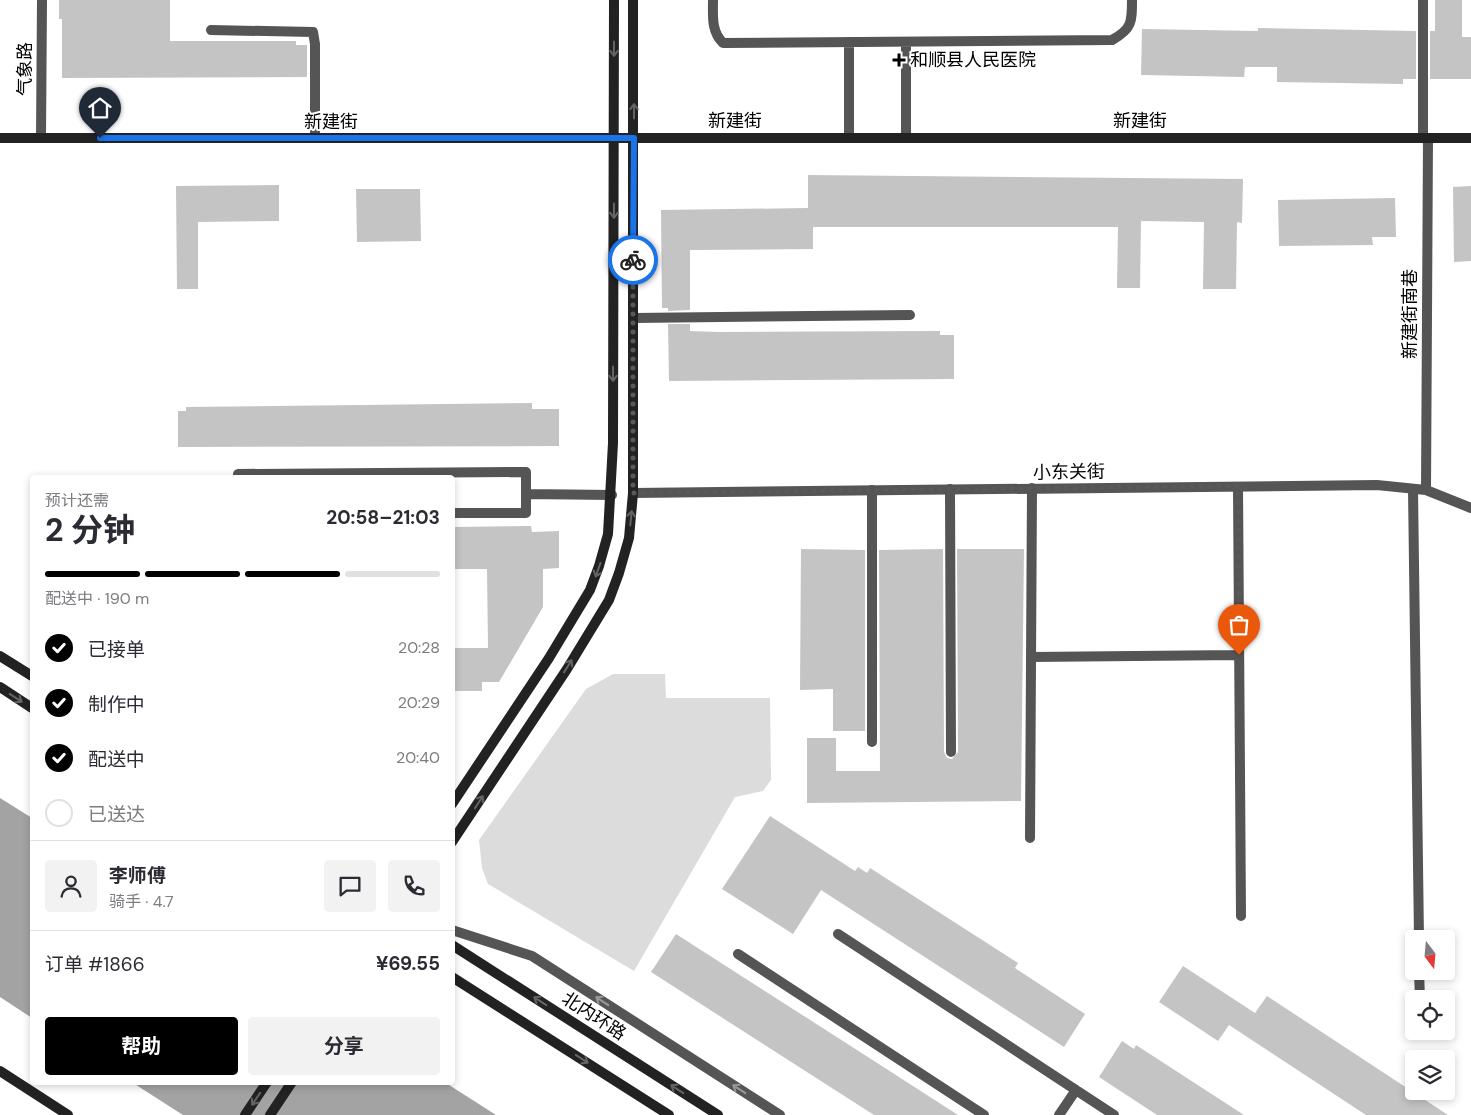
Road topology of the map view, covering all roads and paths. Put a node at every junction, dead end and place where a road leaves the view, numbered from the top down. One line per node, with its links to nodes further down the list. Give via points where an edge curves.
1 (42, 0): 11 (street, 气象路)
2 (614, 0): 13 (main road, one-way to 13)
3 (633, 0): 14 (main road, one-way to 3)
4 (713, 0): 8 (street, via 713,25 716,36 723,43)
5 (1132, 0): 9 (street, via 1132,21 1125,33 1112,40)
6 (1422, 0): 17 (street, 新建街南巷)
7 (211, 30): 12 (street, via 313,32)
8 (849, 42): 9 (street); 15 (street)
9 (906, 42): 16 (street)
10 (0, 138): 11 (main road, 新建街)
11 (41, 138): 12 (main road, 新建街)
12 (316, 138): 13 (main road, 新建街)
13 (614, 138): 14 (main road, 新建街); 30 (main road, one-way to 30)
14 (634, 138): 15 (main road, 新建街); 20 (main road)
15 (849, 138): 16 (main road, 新建街)
16 (906, 138): 17 (main road, 新建街)
17 (1425, 138): 18 (main road, 新建街); 27 (street, 新建街南巷)
18 (1471, 138)
19 (910, 316): 20 (street)
20 (633, 318): 28 (main road)
21 (238, 475): 29 (street, via 526,472)
22 (1238, 486): 23 (street, 小东关街); 25 (street, 小东关街, via 1377,485); 33 (street)
23 (1032, 488): 24 (street, 小东关街); 35 (street)
24 (950, 489): 26 (street, 小东关街); 40 (street)
25 (1413, 489): 27 (street, 小东关街); 45 (street)
26 (872, 490): 28 (street, 小东关街); 39 (street)
27 (1426, 490): 31 (street, 小东关街)
28 (633, 493): 42 (main road, one-way to 28, via 609,600 629,538)
29 (526, 494): 30 (street); 32 (street, via 526,513)
30 (612, 495): 41 (main road, one-way to 41, via 608,534 590,590)
31 (1471, 508)
32 (455, 514)
33 (1239, 655): 35 (street); 44 (street)
34 (0, 656): 36 (main road)
35 (1031, 656): 43 (street)
36 (30, 675)
37 (0, 687): 38 (main road, one-way to 38)
38 (30, 707)
39 (872, 742)
40 (951, 752)
41 (455, 799)
42 (455, 837)
43 (1030, 838)
44 (1241, 916)
45 (1419, 930)
46 (455, 931): 60 (street, one-way to 46, via 532,956)
47 (838, 934): 54 (street)
48 (455, 947): 59 (main road, 北内环路, one-way to 48)
49 (738, 954): 61 (street)
50 (455, 978): 58 (main road, one-way to 58)
51 (0, 1072): 55 (main road)
52 (265, 1085): 56 (main road, one-way to 56)
53 (290, 1085): 57 (main road)
54 (1076, 1090): 62 (street); 63 (street)
55 (68, 1115)
56 (245, 1115)
57 (270, 1115)
58 (669, 1115)
59 (718, 1115)
60 (780, 1115)
61 (984, 1115)
62 (1059, 1115)
63 (1114, 1115)

